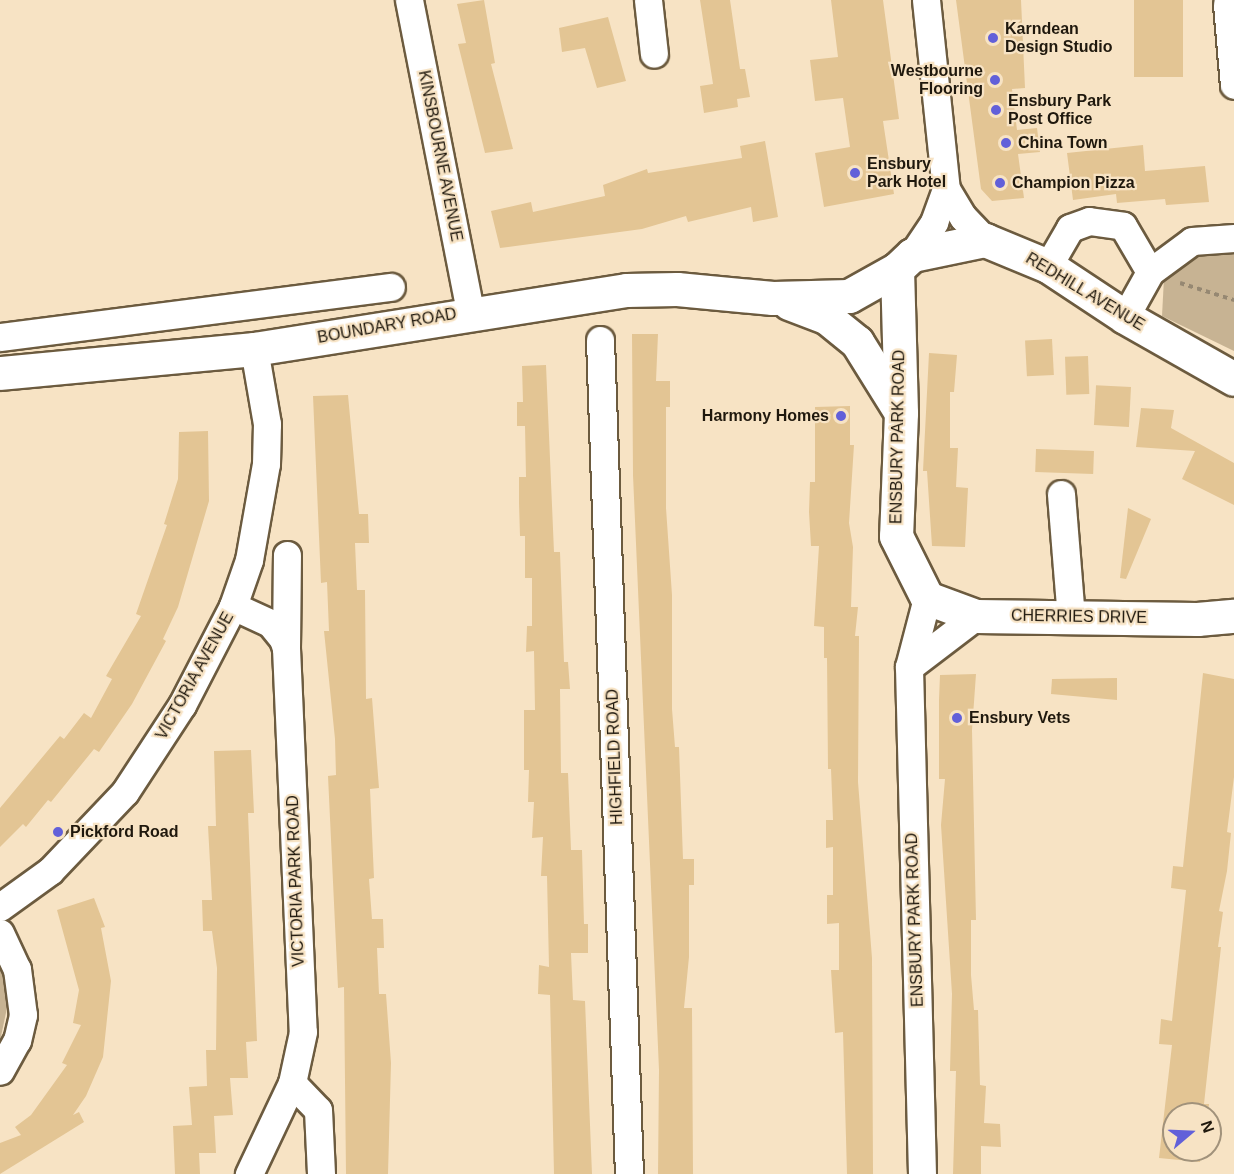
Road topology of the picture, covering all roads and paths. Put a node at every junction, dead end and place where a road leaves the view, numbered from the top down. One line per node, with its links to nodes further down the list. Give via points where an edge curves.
1 (409, 0): 17 (street, KINSBOURNE AVENUE)
2 (648, 0): 5 (street)
3 (926, 0): 7 (street)
4 (1227, 4): 6 (street)
5 (654, 54)
6 (1234, 85)
7 (946, 189): 9 (street, via 963,217); 10 (street, via 934,222)
8 (1234, 238): 12 (street, via 1192,240)
9 (985, 240): 10 (main road); 11 (main road, REDHILL AVENUE)
10 (904, 262): 15 (main road, BOUNDARY ROAD, via 849,296); 25 (main road, ENSBURY PARK ROAD)
11 (1048, 266): 12 (street, via 1070,228 1089,221 1123,226); 18 (main road, REDHILL AVENUE)
12 (1150, 272): 16 (path); 18 (street)
13 (391, 288): 14 (street)
14 (344, 293): 19 (street); 20 (street)
15 (773, 298): 17 (main road, BOUNDARY ROAD, via 677,289 626,290); 25 (main road, BOUNDARY ROAD, via 826,317 857,342)
16 (1234, 300)
17 (470, 312): 19 (main road, BOUNDARY ROAD)
18 (1125, 317): 24 (main road, REDHILL AVENUE)
19 (351, 333): 22 (main road, BOUNDARY ROAD)
20 (0, 337)
21 (600, 340): 41 (street, HIGHFIELD ROAD)
22 (254, 349): 23 (main road, BOUNDARY ROAD); 29 (street, VICTORIA AVENUE, via 267,423 266,464 251,550)
23 (0, 373)
24 (1234, 379)
25 (901, 413): 28 (main road, ENSBURY PARK ROAD, via 896,536)
26 (1061, 494): 32 (street)
27 (287, 555): 33 (street)
28 (927, 598): 30 (main road, CHERRIES DRIVE); 34 (street, ENSBURY PARK ROAD)
29 (233, 606): 33 (street, VICTORIA PARK ROAD, via 270,623 284,639); 35 (street, VICTORIA AVENUE, via 182,705 125,792 50,871)
30 (976, 616): 32 (main road, CHERRIES DRIVE); 34 (street)
31 (1234, 616): 32 (main road, CHERRIES DRIVE)
32 (1071, 617)
33 (286, 648): 38 (street, VICTORIA PARK ROAD, via 303,1032)
34 (909, 667): 42 (street, ENSBURY PARK ROAD)
35 (0, 907)
36 (0, 933): 37 (street, via 17,969 23,998 18,1040)
37 (0, 1071)
38 (292, 1083): 39 (street, VICTORIA PARK ROAD); 40 (street, via 318,1110)
39 (249, 1174)
40 (321, 1174)
41 (629, 1174)
42 (922, 1174)

